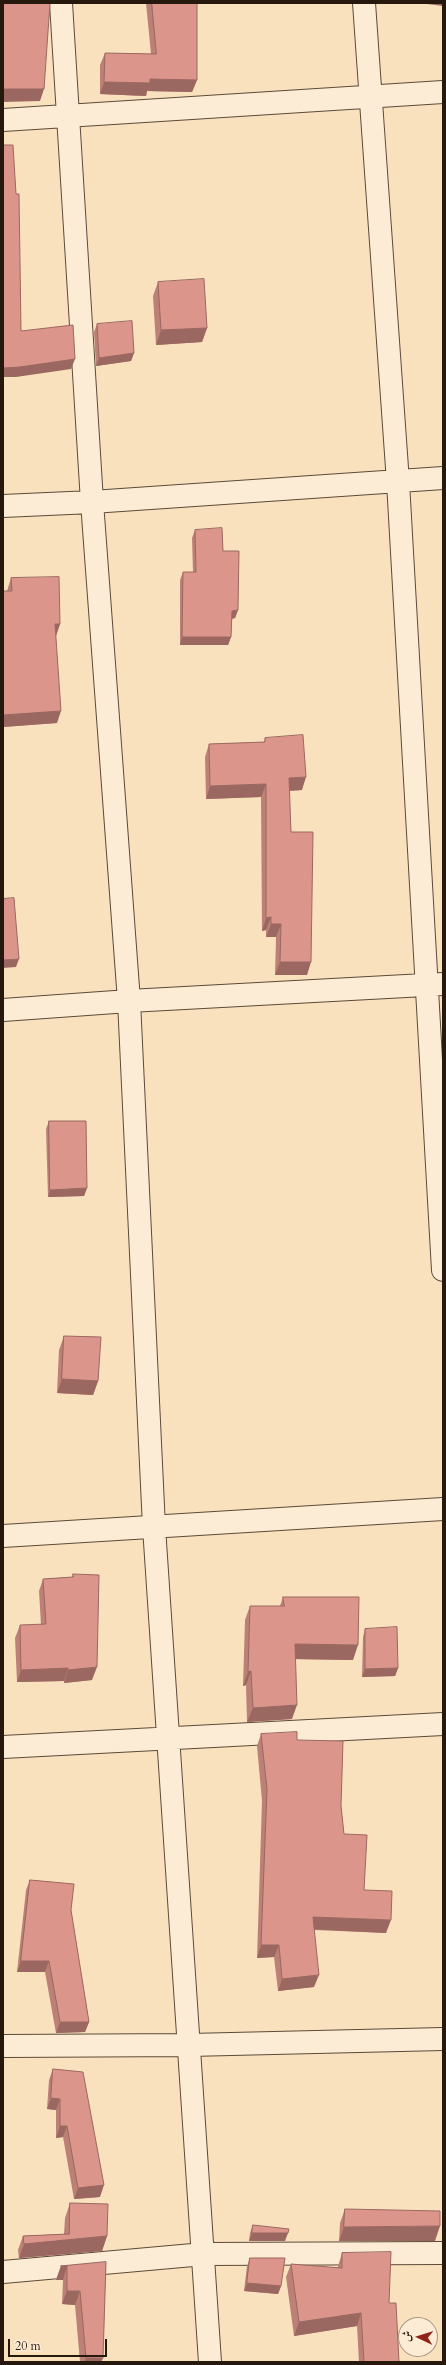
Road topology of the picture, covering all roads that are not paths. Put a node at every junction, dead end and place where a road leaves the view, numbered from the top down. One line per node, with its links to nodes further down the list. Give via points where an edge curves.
1 (61, 3): 5 (street)
2 (364, 3): 4 (street)
3 (443, 92): 4 (street)
4 (370, 96): 5 (street); 8 (street)
5 (68, 115): 6 (street); 9 (street)
6 (3, 120)
7 (443, 478): 8 (street)
8 (398, 482): 9 (street); 11 (street)
9 (92, 502): 10 (street); 12 (street)
10 (3, 506)
11 (435, 984): 12 (street); 14 (street)
12 (129, 1001): 13 (street); 16 (street)
13 (3, 1010)
14 (443, 1270)
15 (443, 1509): 16 (street)
16 (154, 1527): 17 (street); 19 (street)
17 (3, 1536)
18 (443, 1724): 19 (street)
19 (167, 1738): 20 (street); 22 (street)
20 (3, 1746)
21 (443, 2040): 22 (street)
22 (189, 2045): 23 (street); 25 (street)
23 (3, 2046)
24 (443, 2253): 25 (street)
25 (204, 2254): 26 (street); 27 (street)
26 (3, 2272)
27 (210, 2362)

